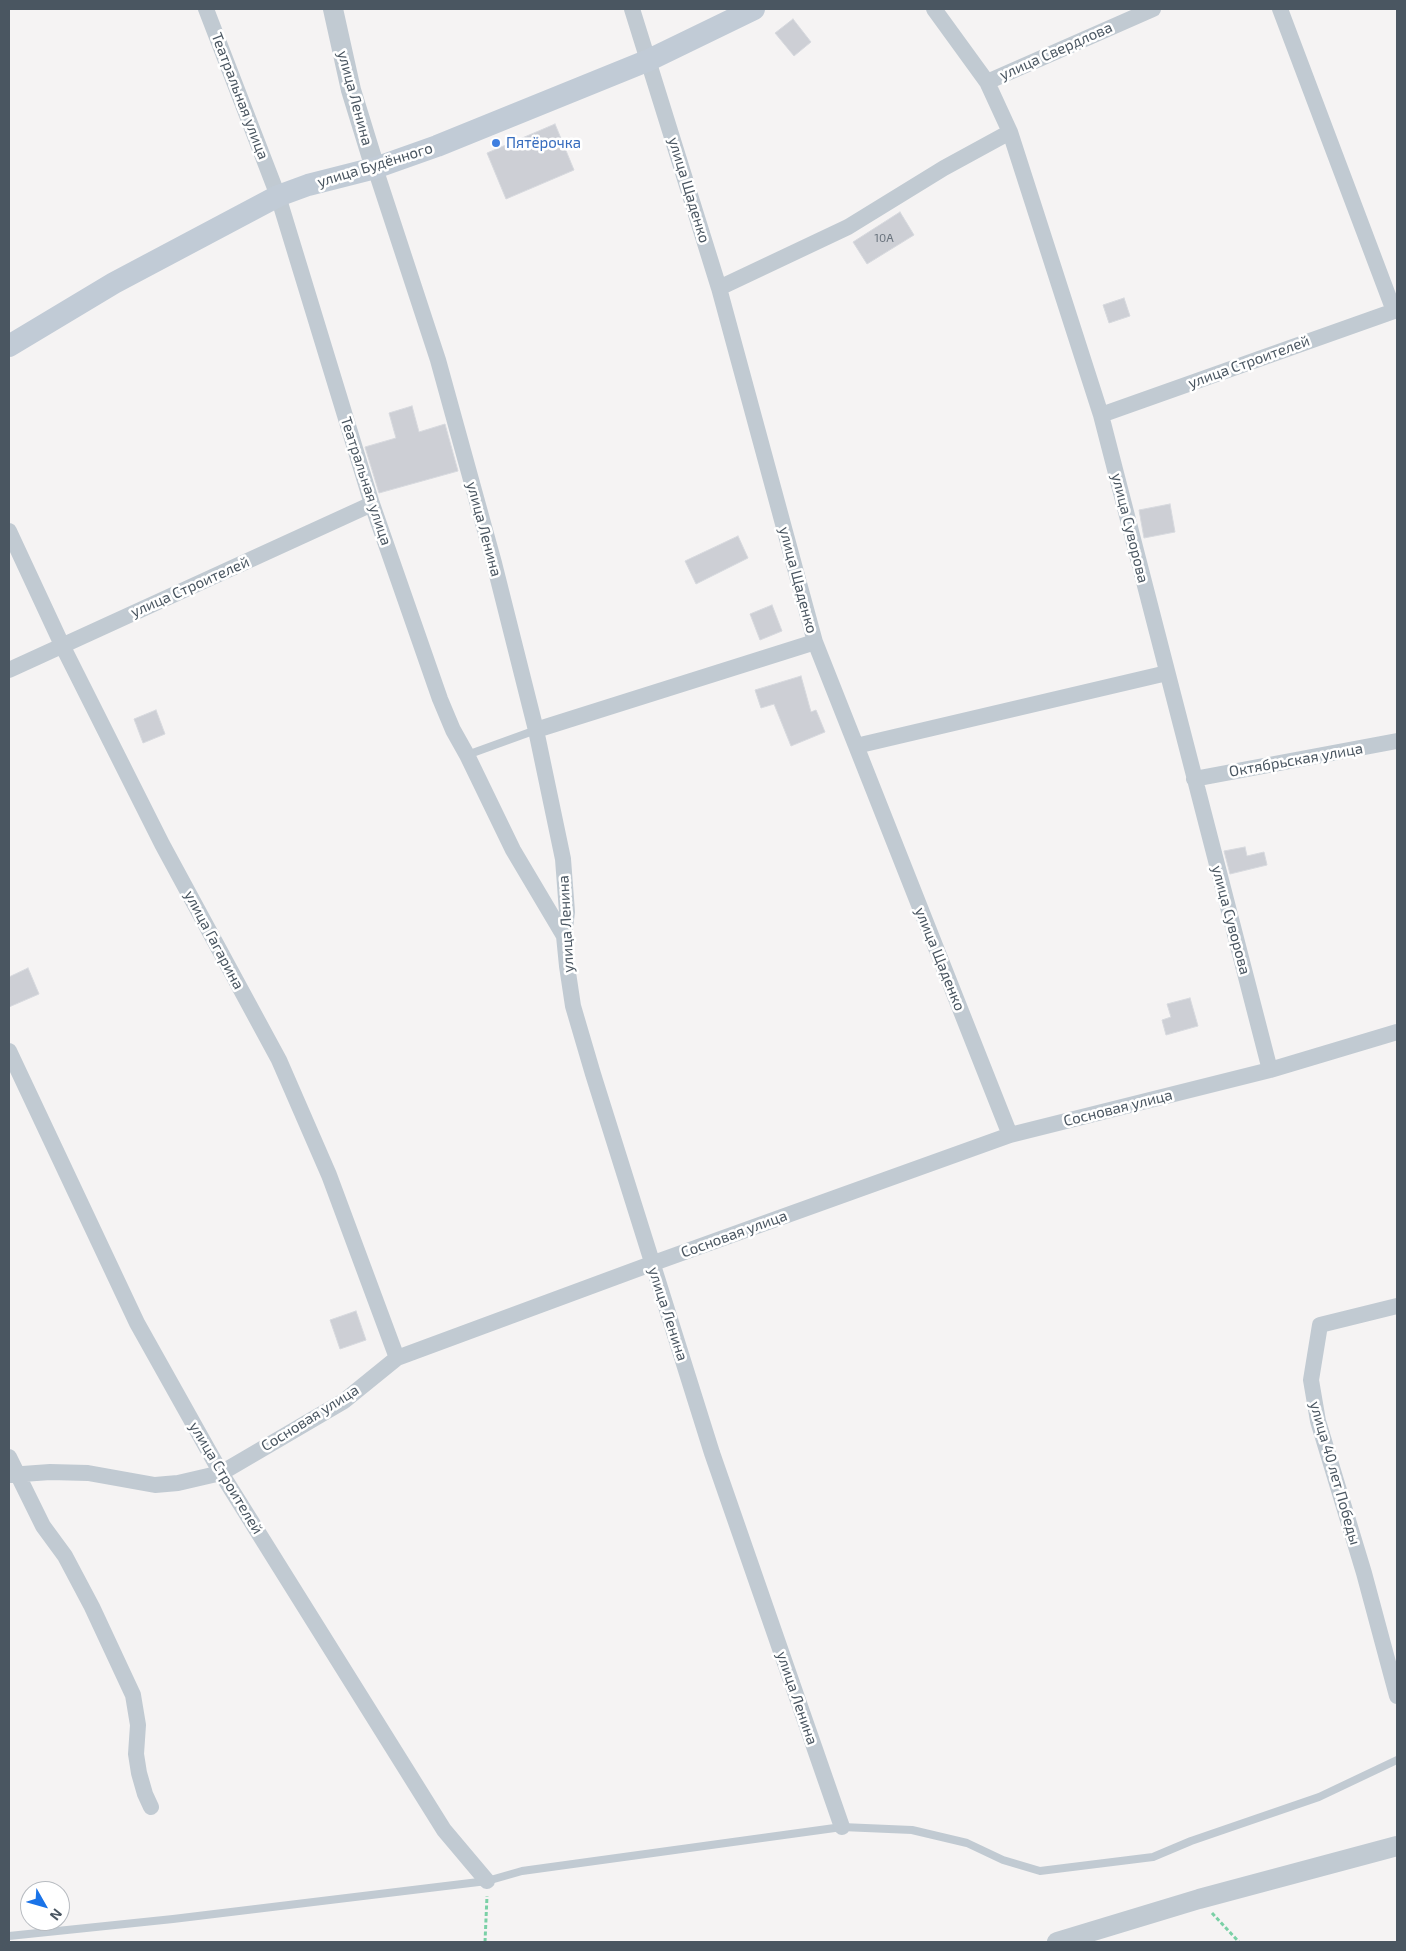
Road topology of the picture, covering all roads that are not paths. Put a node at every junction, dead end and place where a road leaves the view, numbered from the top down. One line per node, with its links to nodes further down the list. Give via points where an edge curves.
1 (206, 9): 12 (street, Театральная улица)
2 (332, 9): 11 (street, улица Ленина)
3 (632, 9): 8 (street, улица Щаденко)
4 (754, 9): 8 (main road, улица Будённого)
5 (934, 9): 9 (street, улица Суворова)
6 (1152, 9): 9 (street, улица Свердлова)
7 (1280, 9): 14 (street)
8 (649, 60): 11 (main road, улица Будённого, via 437,146); 13 (street, улица Щаденко)
9 (986, 82): 10 (street, улица Суворова)
10 (1010, 132): 13 (street, via 848,227); 16 (street, улица Суворова)
11 (374, 168): 12 (main road, улица Будённого); 23 (street, улица Ленина, via 438,360)
12 (278, 196): 15 (main road, улица Будённого, via 114,283); 17 (street, Театральная улица)
13 (719, 288): 19 (street, улица Щаденко)
14 (1395, 310): 16 (street, улица Строителей)
15 (9, 346)
16 (1101, 415): 22 (street, улица Суворова)
17 (372, 504): 20 (street, улица Строителей); 26 (street, Театральная улица, via 440,699)
18 (9, 531): 20 (street, улица Гагарина)
19 (815, 642): 23 (street); 25 (street, улица Щаденко)
20 (62, 645): 21 (street, улица Строителей); 35 (street, улица Гагарина, via 162,844 279,1060 329,1175)
21 (9, 670)
22 (1167, 673): 25 (street); 27 (street, улица Суворова)
23 (536, 730): 26 (lane); 28 (street, улица Ленина, via 563,859 567,912)
24 (1397, 741): 27 (street, Октябрьская улица)
25 (856, 746): 32 (street, улица Щаденко)
26 (467, 755): 28 (street, Театральная улица, via 513,850)
27 (1194, 778): 31 (street, улица Суворова)
28 (564, 936): 33 (street, улица Ленина, via 574,1006)
29 (1397, 1032): 31 (street, Сосновая улица)
30 (9, 1051): 37 (street, улица Строителей, via 137,1323)
31 (1270, 1070): 32 (street, Сосновая улица)
32 (1010, 1135): 33 (street, Сосновая улица)
33 (651, 1264): 35 (street, Сосновая улица); 42 (street, улица Ленина, via 712,1453)
34 (1397, 1306): 39 (street, улица 40 лет Победы, via 1320,1325 1311,1380 1318,1421 1364,1572)
35 (397, 1358): 37 (street, Сосновая улица, via 344,1401)
36 (9, 1456): 38 (street)
37 (221, 1473): 38 (street, Сосновая улица, via 155,1485 88,1474); 44 (street, улица Строителей, via 444,1830)
38 (13, 1474): 41 (street, via 43,1526 65,1556 133,1695 138,1725 136,1754)
39 (1397, 1696)
40 (1397, 1760): 42 (lane, via 1319,1798 1153,1857 1049,1870 1040,1871 967,1844 912,1830)
41 (151, 1807)
42 (842, 1827): 44 (lane, via 522,1871)
43 (1397, 1846): 46 (street, via 1199,1899)
44 (487, 1881): 45 (lane)
45 (9, 1936)
46 (1057, 1942)

